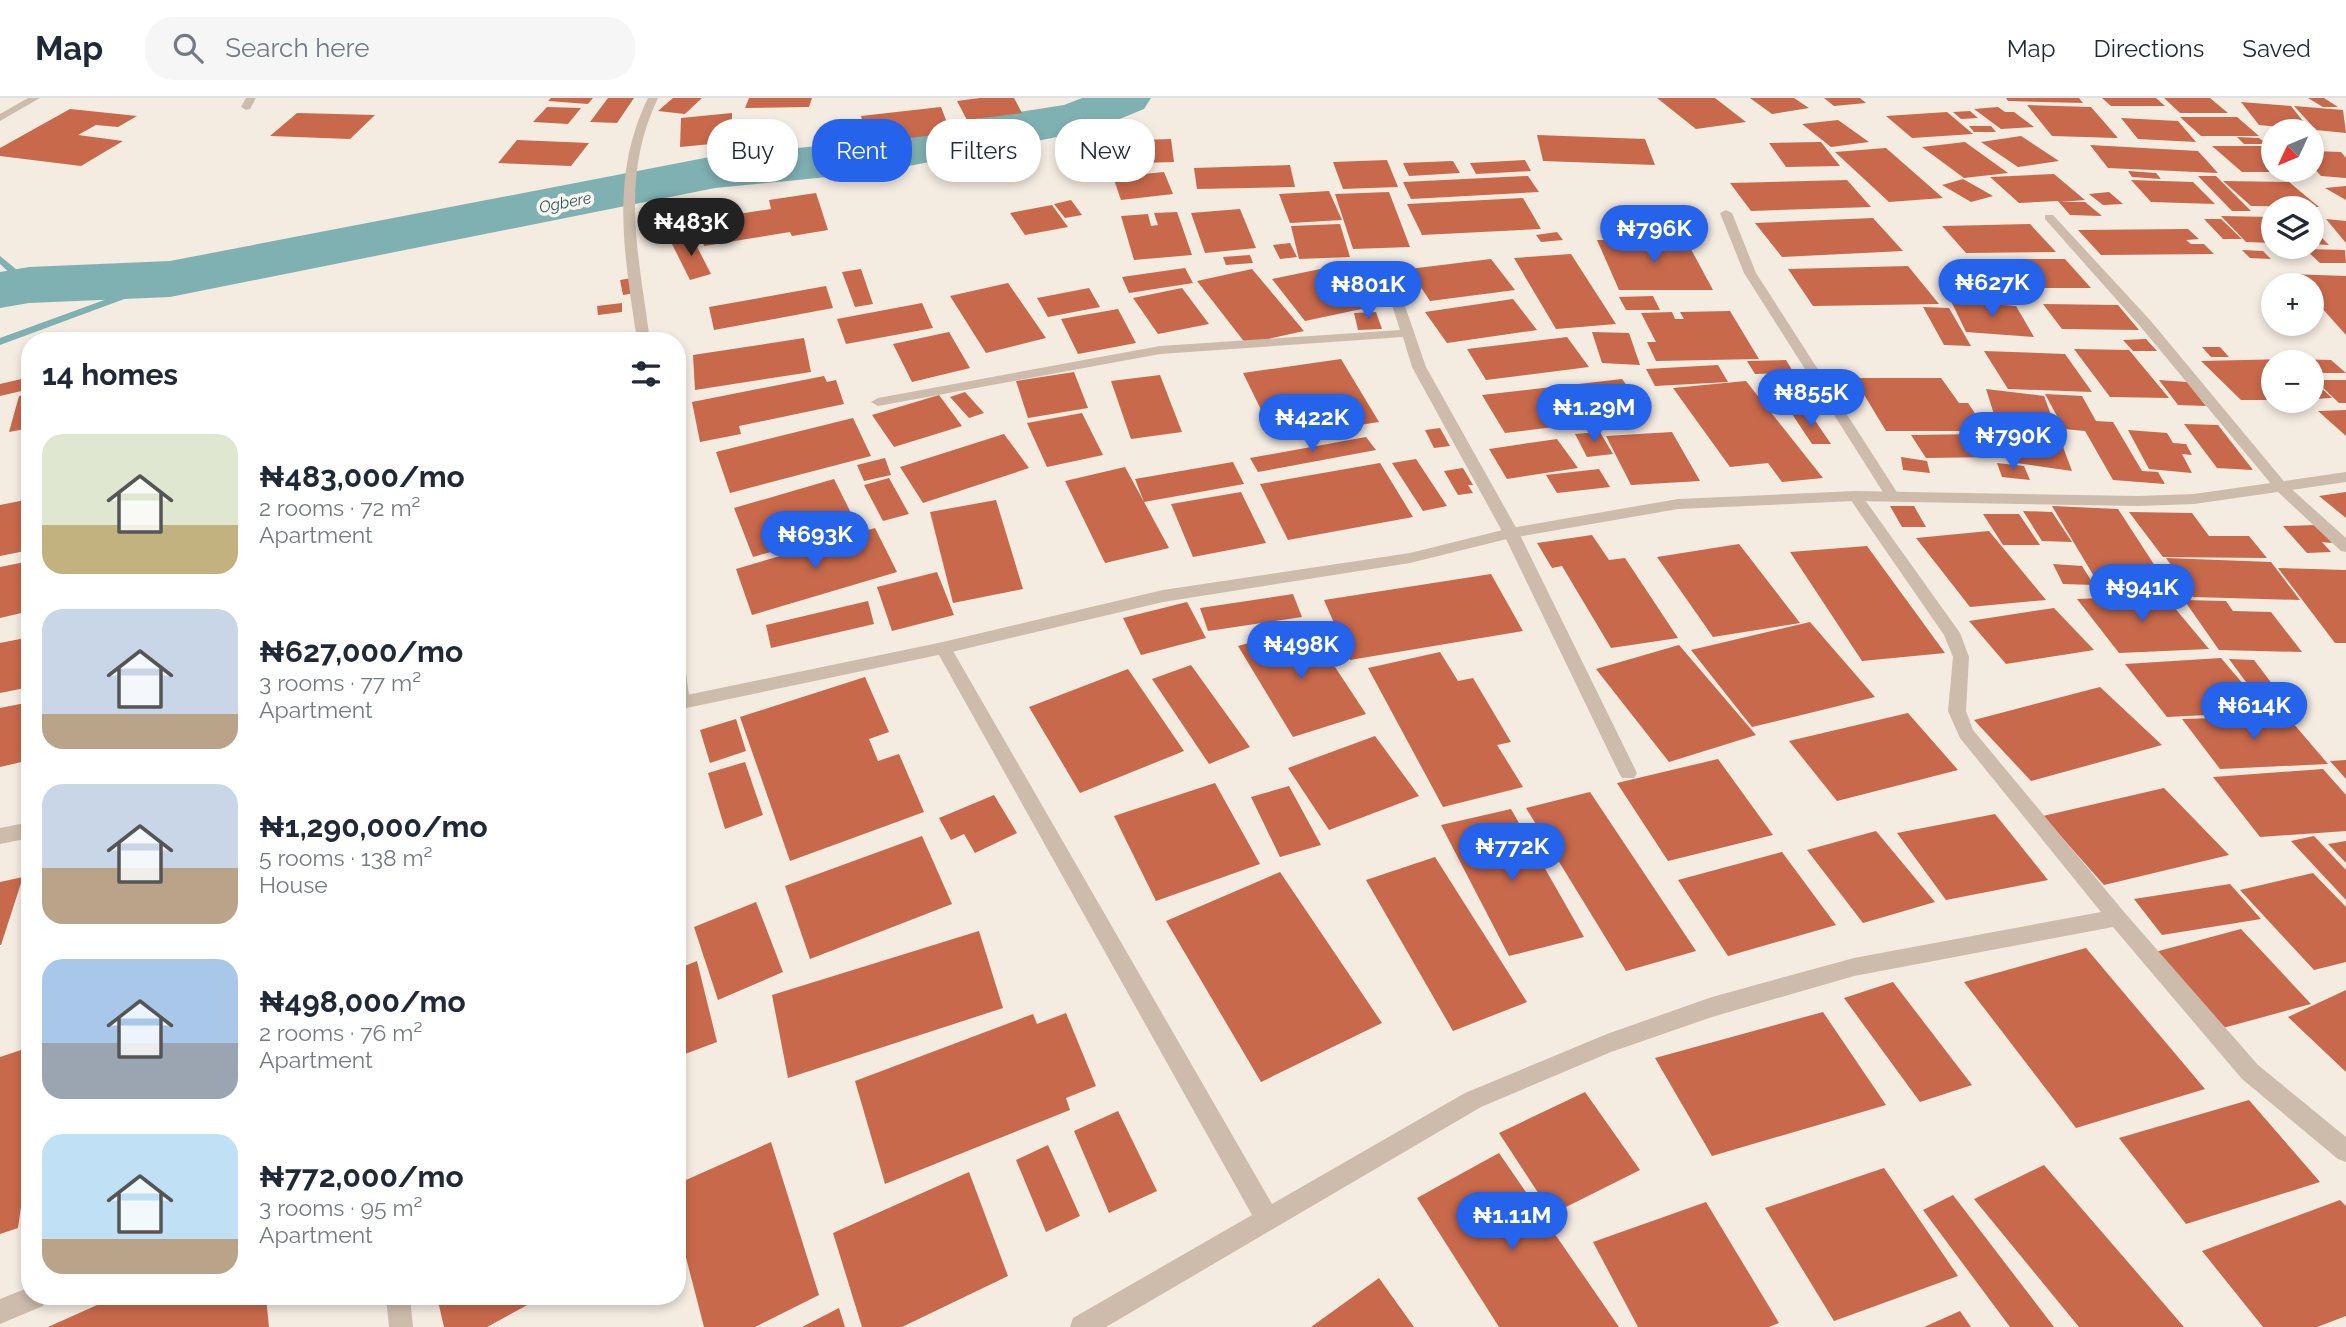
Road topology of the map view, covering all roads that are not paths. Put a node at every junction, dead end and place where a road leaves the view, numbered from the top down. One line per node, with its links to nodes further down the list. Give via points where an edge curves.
1 (35, 98): 3 (street)
2 (653, 98): 7 (street, via 633,138 627,176)
3 (0, 118)
4 (1726, 213): 13 (street, via 1750,273)
5 (2049, 217): 11 (street, via 2145,323)
6 (1388, 274): 8 (street)
7 (642, 332)
8 (1408, 333): 9 (street, via 1160,350); 14 (street, via 1419,367)
9 (878, 402)
10 (2346, 477): 11 (street)
11 (2282, 488): 13 (street, via 2138,501); 15 (street)
12 (1855, 496): 13 (street); 14 (street, via 1678,504); 21 (street, via 1952,634 1961,657 1957,711 1966,733)
13 (1893, 497)
14 (1511, 533): 16 (street, via 1410,558 1151,598); 18 (street)
15 (2346, 547)
16 (943, 648): 17 (street); 23 (street)
17 (686, 703)
18 (1628, 773)
19 (21, 832): 20 (street)
20 (0, 836)
21 (2117, 918): 22 (street, via 2250,1072); 23 (street, via 1854,967 1712,1007 1630,1036 1473,1100)
22 (2346, 1151)
23 (1268, 1220): 28 (street)
24 (21, 1303): 26 (street)
25 (399, 1305): 27 (street)
26 (0, 1312)
27 (401, 1327)
28 (1082, 1327)

